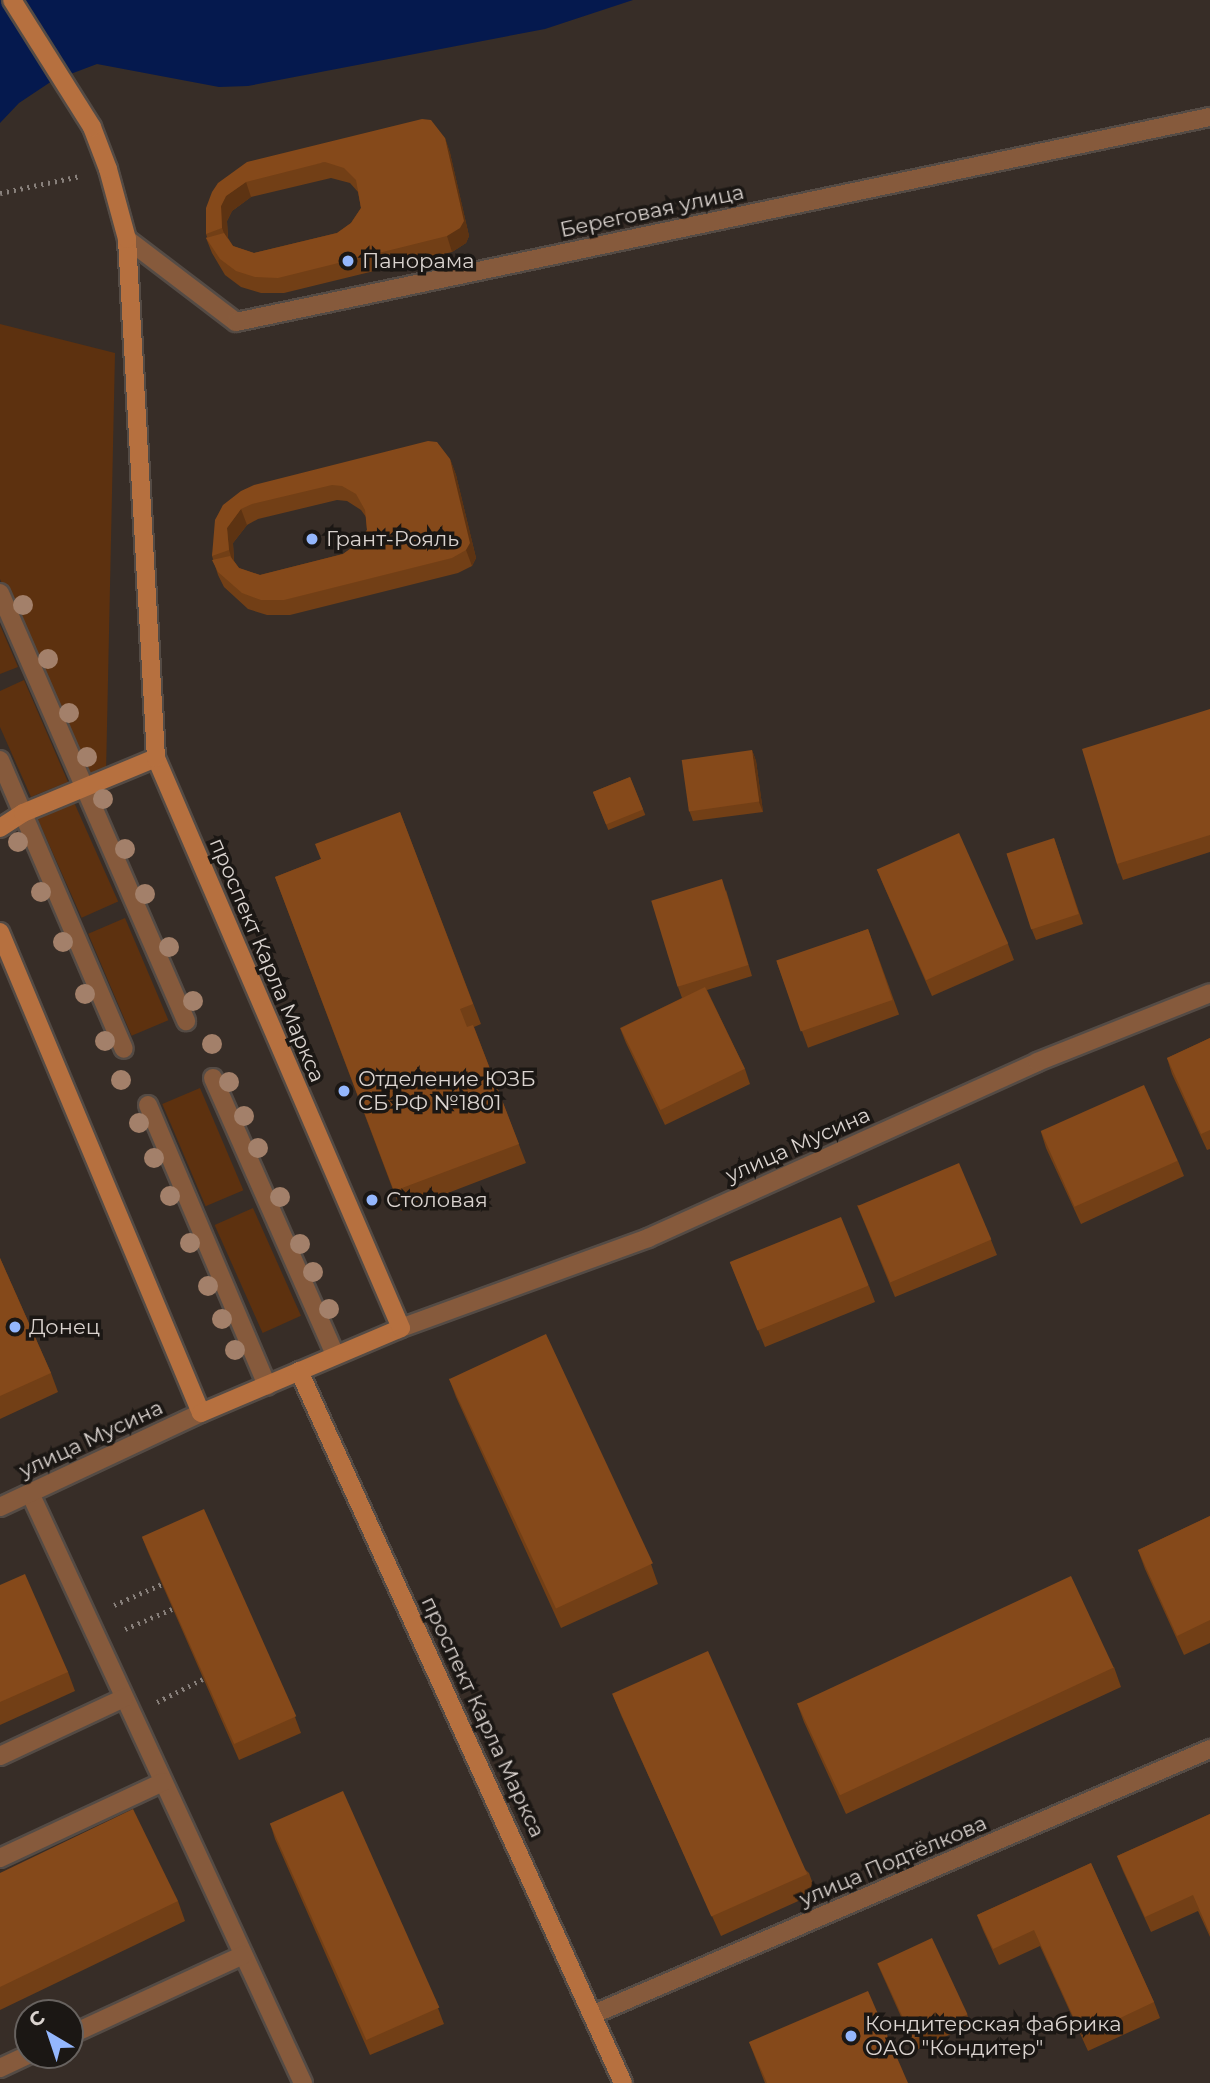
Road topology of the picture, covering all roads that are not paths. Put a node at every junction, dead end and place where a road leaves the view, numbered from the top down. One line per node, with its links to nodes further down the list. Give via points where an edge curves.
1 (12, 0): 3 (street, via 92,127)
2 (1210, 117): 3 (street, Береговая улица, via 236,322)
3 (127, 239): 5 (street)
4 (0, 593): 7 (street)
5 (156, 758): 7 (street); 16 (street, проспект Карла Маркса)
6 (0, 760): 8 (street)
7 (84, 787): 8 (street); 12 (street)
8 (23, 813): 9 (street); 13 (street)
9 (0, 828)
10 (0, 932): 20 (street)
11 (1210, 993): 16 (street, улица Мусина, via 1037,1062 648,1238)
12 (186, 1021)
13 (124, 1049)
14 (213, 1078): 17 (street)
15 (148, 1105): 19 (street)
16 (401, 1328): 17 (street)
17 (335, 1355): 18 (street)
18 (299, 1371): 19 (street); 29 (street, проспект Карла Маркса)
19 (267, 1386): 20 (street)
20 (201, 1413): 21 (street, улица Мусина)
21 (30, 1493): 22 (street, улица Мусина); 23 (street)
22 (0, 1507)
23 (128, 1706): 25 (street); 26 (street)
24 (1210, 1749): 29 (street, улица Подтёлкова)
25 (0, 1756)
26 (163, 1782): 27 (street); 28 (street)
27 (0, 1858)
28 (243, 1955): 30 (street); 31 (street)
29 (594, 2014): 32 (street, проспект Карла Маркса)
30 (84, 2029)
31 (303, 2083)
32 (623, 2083)

